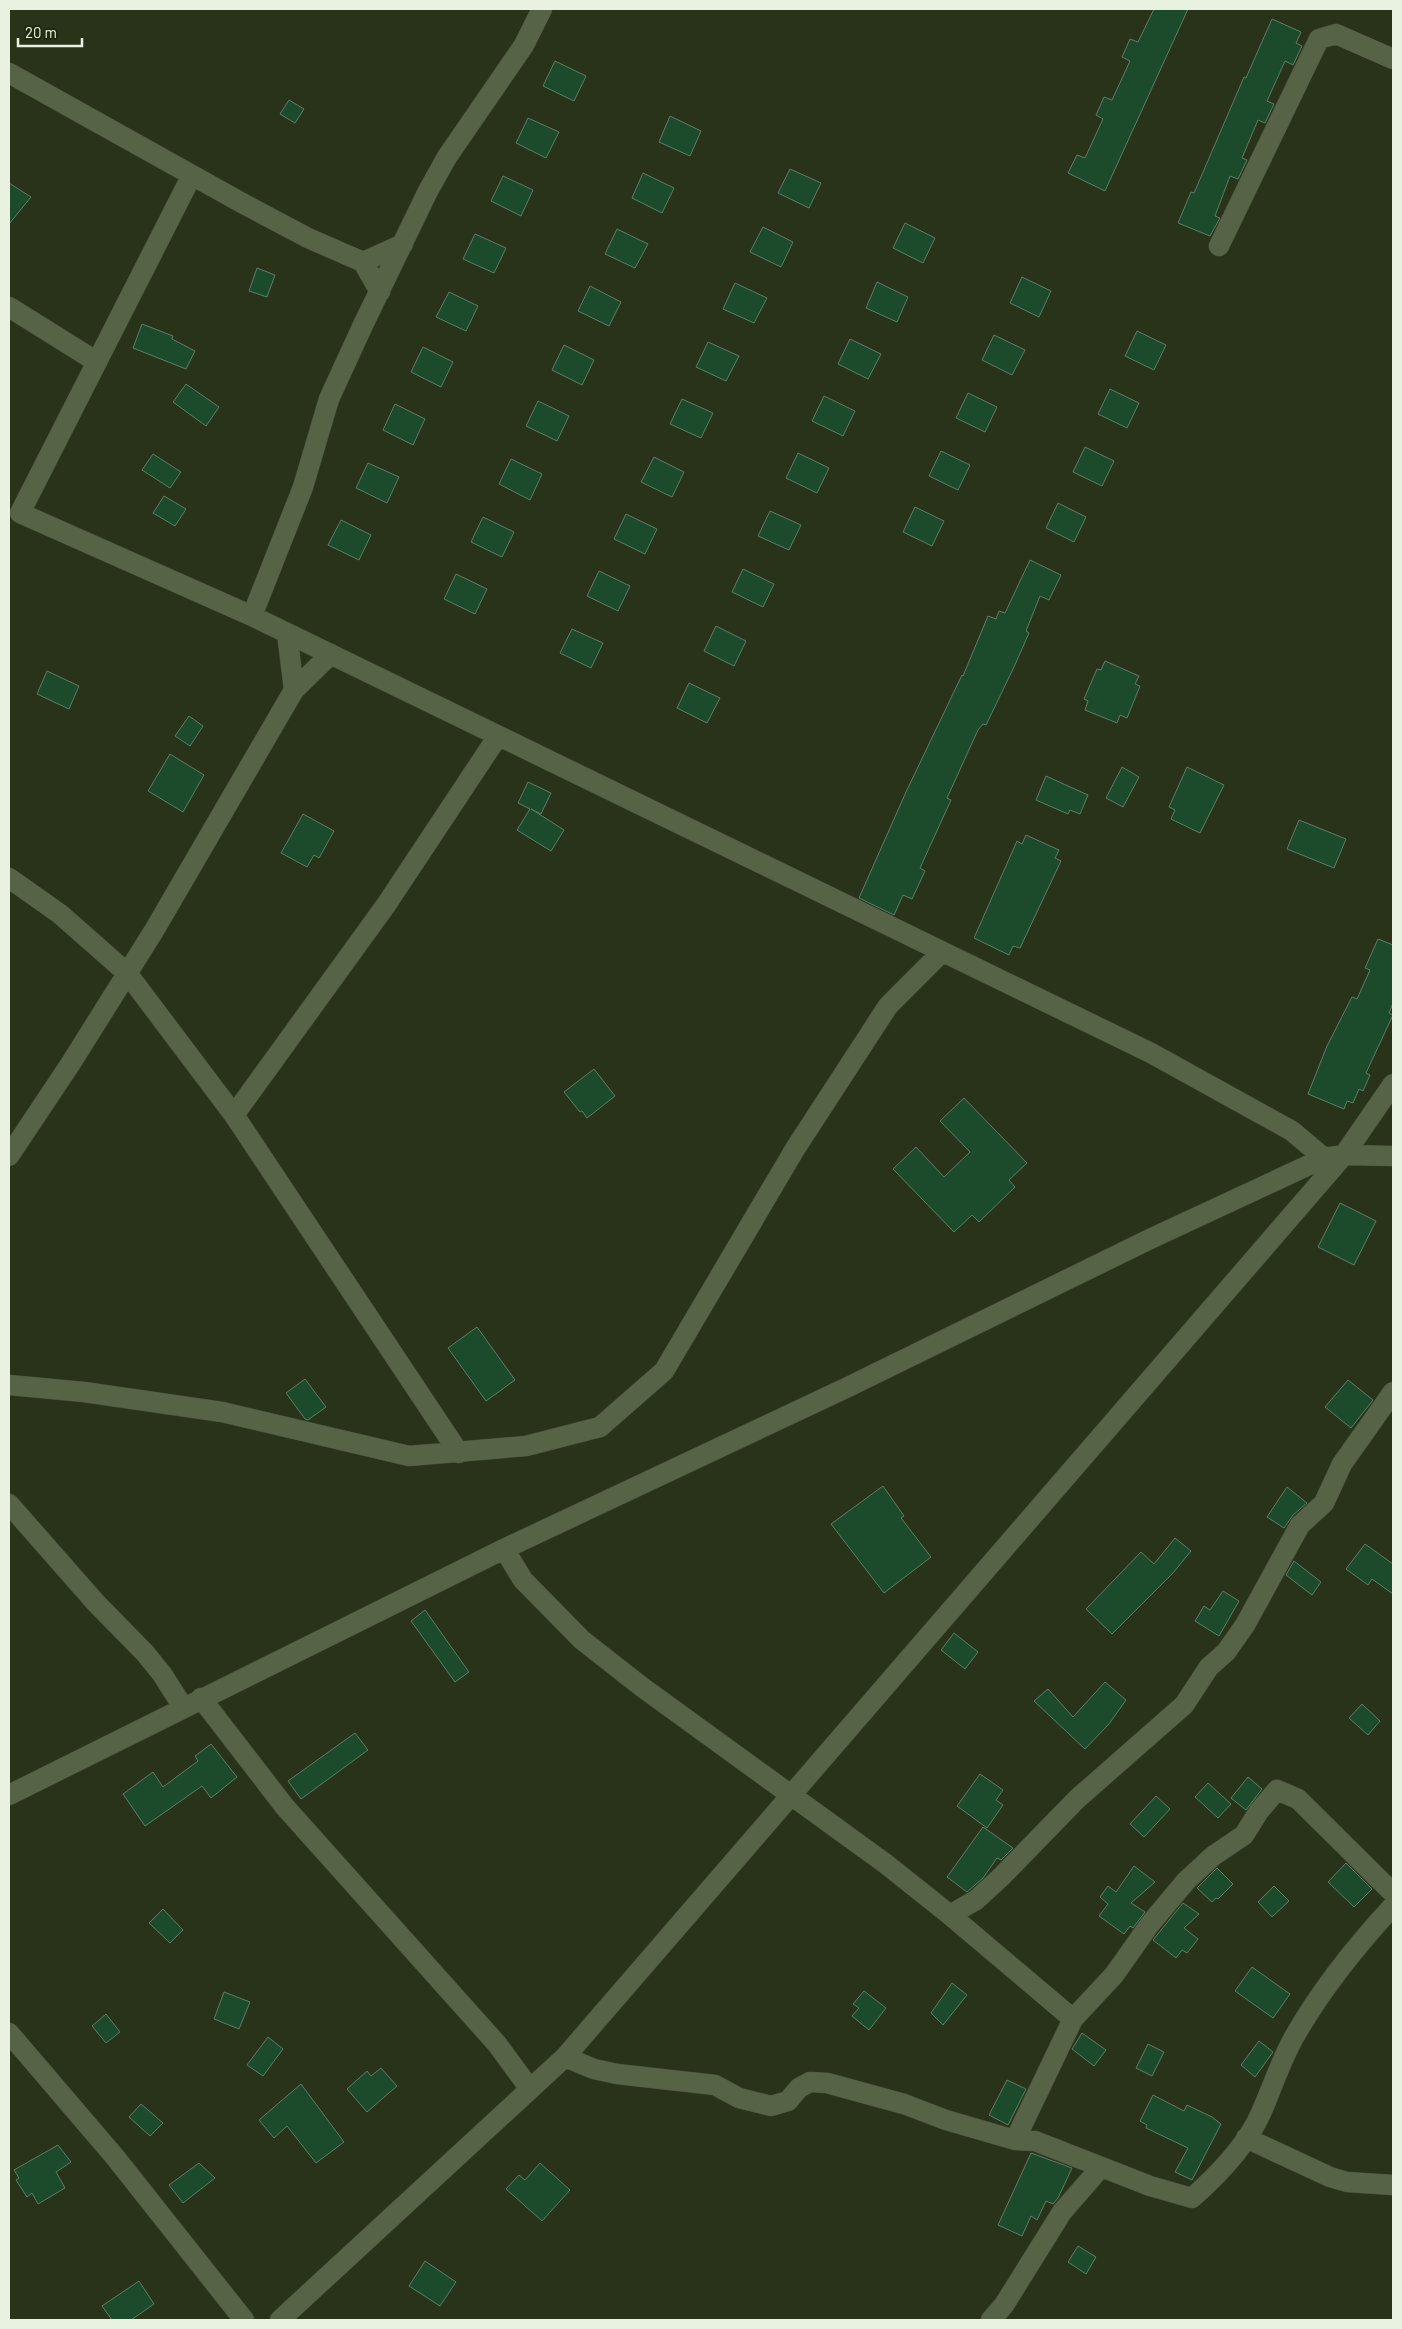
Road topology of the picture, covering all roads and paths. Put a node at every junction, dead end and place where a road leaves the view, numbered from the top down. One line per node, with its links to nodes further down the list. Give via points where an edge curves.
1 (542, 9): 5 (street, via 524,44 447,157)
2 (1393, 59): 6 (street, via 1336,34 1319,40)
3 (9, 73): 4 (street)
4 (192, 175): 7 (street, via 308,238); 10 (street)
5 (403, 244): 7 (street); 8 (street)
6 (1220, 246)
7 (363, 262): 8 (street)
8 (380, 292): 12 (street, via 329,399 303,487)
9 (9, 307): 10 (street)
10 (97, 362): 11 (street)
11 (14, 511): 12 (street)
12 (252, 616): 13 (street)
13 (287, 633): 14 (street); 15 (street)
14 (331, 654): 15 (street); 16 (street)
15 (294, 690): 19 (street)
16 (498, 736): 18 (street); 21 (street, via 386,905)
17 (9, 878): 19 (street, via 60,914)
18 (942, 952): 23 (street, via 1151,1053); 27 (street, via 888,1006 795,1149 664,1371 600,1427 526,1446)
19 (127, 973): 21 (street); 22 (street)
20 (1393, 1084): 23 (street)
21 (234, 1115): 27 (street)
22 (9, 1156)
23 (1334, 1156): 24 (street); 29 (street, via 1150,1239 848,1387); 33 (street)
24 (1393, 1156)
25 (9, 1385): 27 (street, via 222,1412 409,1456)
26 (1393, 1392): 36 (street, via 1342,1464 1324,1502 1300,1524 1245,1625 1226,1652 1209,1667 1184,1705 1077,1799 976,1900)
27 (458, 1453)
28 (9, 1504): 31 (street, via 145,1653)
29 (504, 1549): 30 (street); 33 (street, via 523,1580 582,1640)
30 (202, 1698): 31 (street); 40 (street, via 284,1807 497,2044)
31 (183, 1707): 32 (street)
32 (9, 1795)
33 (791, 1796): 36 (street); 39 (street)
34 (1393, 1894): 37 (street, via 1298,1799 1277,1790 1244,1836 1213,1856 1186,1881 1114,1975)
35 (1393, 1906): 41 (street, via 1342,1967 1306,2018 1276,2074 1261,2114)
36 (950, 1915): 37 (street)
37 (1073, 2019): 42 (street)
38 (9, 2033): 45 (street, via 115,2157)
39 (565, 2057): 40 (street); 42 (street, via 617,2074 715,2085 739,2098 771,2106 788,2101 799,2088 810,2082 827,2083)
40 (530, 2089): 46 (street)
41 (1246, 2138): 43 (street, via 1211,2181 1192,2198); 44 (street, via 1330,2177 1347,2182)
42 (1014, 2140): 43 (street, via 1035,2141)
43 (1101, 2167): 47 (street, via 1062,2212)
44 (1393, 2186)
45 (244, 2320)
46 (280, 2320)
47 (992, 2320)

